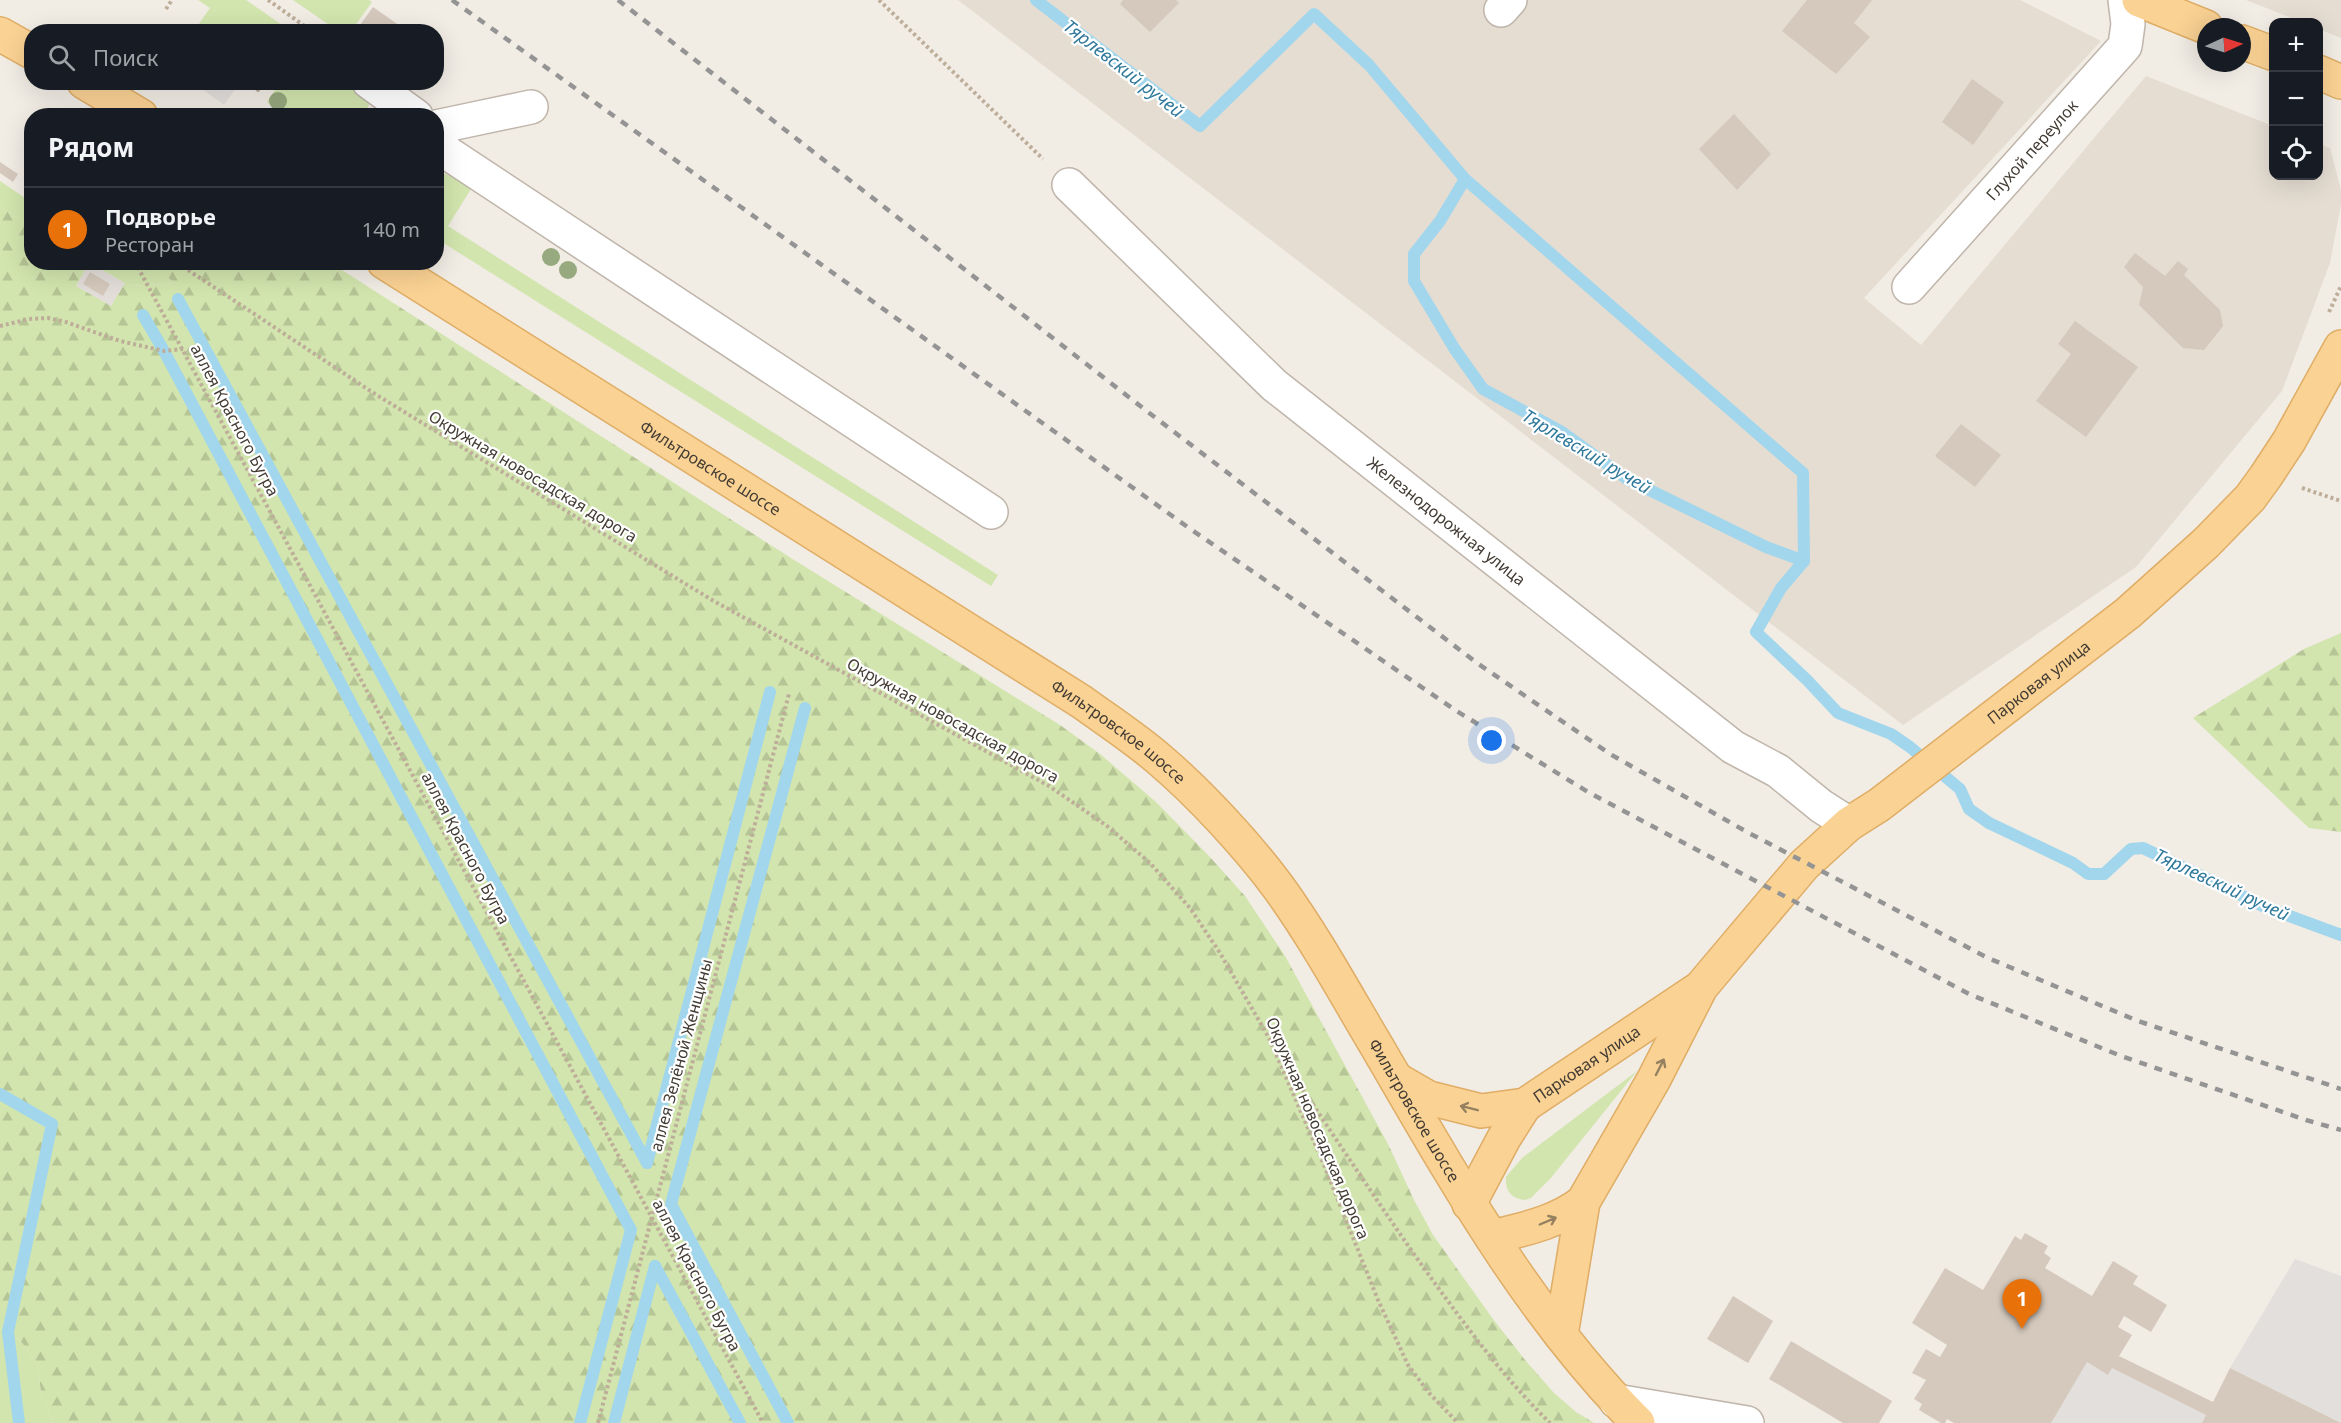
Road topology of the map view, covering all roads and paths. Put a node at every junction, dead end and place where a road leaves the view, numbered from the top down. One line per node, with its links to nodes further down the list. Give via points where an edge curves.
1 (172, 0): 6 (path)
2 (268, 0): 8 (path)
3 (879, 0): 22 (path)
4 (2125, 0): 27 (street, Глухой переулок, via 2125,46)
5 (2139, 0): 7 (main road)
6 (166, 9)
7 (2197, 23)
8 (301, 24)
9 (0, 34): 11 (main road)
10 (2251, 45): 12 (main road)
11 (24, 48)
12 (2269, 52)
13 (2323, 74): 14 (main road)
14 (2341, 82)
15 (97, 90): 18 (main road)
16 (380, 90): 19 (street)
17 (531, 107): 20 (street)
18 (128, 108)
19 (405, 108)
20 (444, 126)
21 (444, 148): 32 (street)
22 (1069, 185): 34 (street, Железнодорожная улица, via 1274,386 1733,747 1778,771)
23 (140, 270): 31 (path, аллея Красного Бугра)
24 (188, 270): 36 (path, Окружная новосадская дорога, via 375,394 712,600 1049,786 1107,826 1150,863 1190,909)
25 (397, 270): 37 (main road, Фильтровское шоссе, via 1082,702 1160,760 1222,820 1279,888)
26 (2341, 286): 28 (path)
27 (1909, 287)
28 (2328, 315)
29 (0, 326): 31 (path, via 48,318 120,341 164,351)
30 (2341, 346): 34 (main road, Парковая улица, via 2289,441 2250,498 2206,543 2128,613)
31 (183, 349): 41 (path, аллея Красного Бугра)
32 (991, 512)
33 (789, 694): 41 (path, аллея Зелёной Женщины)
34 (1849, 824): 35 (main road, Парковая улица, via 1804,865)
35 (1701, 987): 38 (main road, Парковая улица); 39 (main road, Парковая улица, one-way to 35, via 1654,1079)
36 (1269, 1038): 47 (path, Окружная новосадская дорога, via 1408,1365 1428,1393); 48 (path, via 1444,1296 1488,1354)
37 (1395, 1079): 38 (main road, Парковая улица, one-way to 37, via 1481,1111 1429,1098); 40 (main road, Фильтровское шоссе)
38 (1525, 1106): 40 (main road)
39 (1582, 1202): 42 (main road, Парковая улица, one-way to 39, via 1539,1225); 43 (main road)
40 (1469, 1204): 42 (main road, Фильтровское шоссе)
41 (651, 1216): 45 (path, аллея Зелёной Женщины); 46 (path, аллея Красного Бугра)
42 (1492, 1237): 43 (main road, Фильтровское шоссе)
43 (1561, 1335): 44 (main road, Фильтровское шоссе)
44 (1627, 1412): 49 (street)
45 (597, 1423)
46 (763, 1423)
47 (1458, 1423)
48 (1550, 1423)
49 (1747, 1423)

